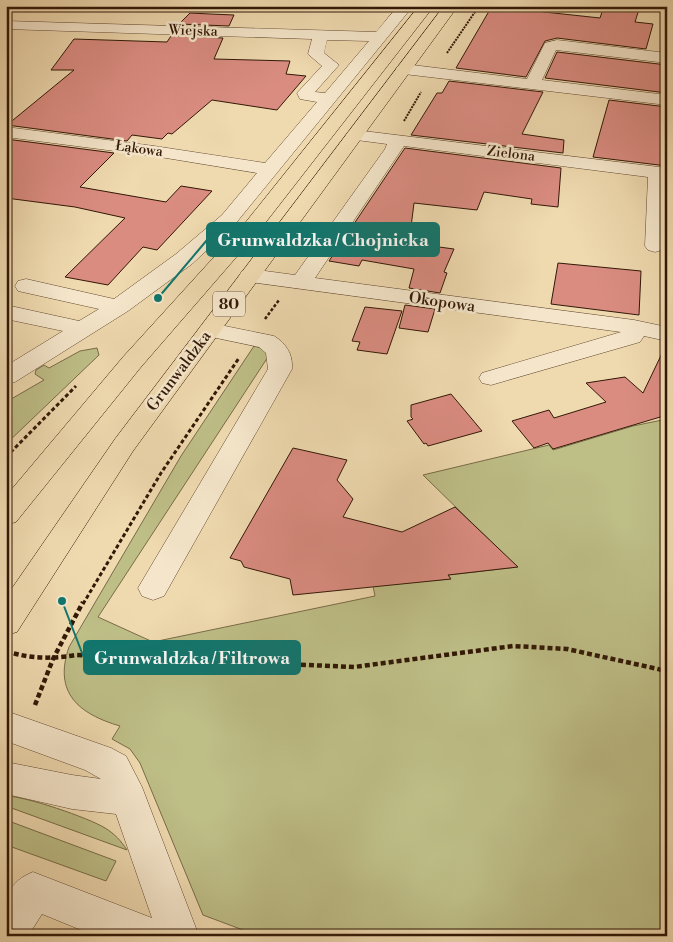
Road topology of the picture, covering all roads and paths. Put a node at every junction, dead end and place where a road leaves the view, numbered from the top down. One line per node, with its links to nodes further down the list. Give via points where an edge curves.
1 (406, 6): 6 (street)
2 (427, 6): 32 (main road, 80, via 252,227 132,362)
3 (451, 6): 8 (main road, Grunwaldzka / 80)
4 (6, 25): 5 (street, Wiejska, via 111,24)
5 (321, 34): 6 (street, Wiejska); 10 (street, via 316,54 331,65 305,93)
6 (379, 37): 10 (street)
7 (667, 58): 9 (street, via 550,46)
8 (404, 69): 9 (street); 13 (main road, Grunwaldzka / 80)
9 (532, 85): 11 (street)
10 (328, 99): 15 (street)
11 (667, 100)
12 (6, 132): 15 (street, Łąkowa)
13 (355, 135): 14 (street, Zielona); 18 (main road, Grunwaldzka / 80)
14 (397, 141): 16 (street, Zielona); 20 (street)
15 (270, 170): 21 (street, via 230,219)
16 (662, 173): 17 (street)
17 (655, 246)
18 (250, 276): 20 (street, Okopowa); 25 (main road, Grunwaldzka / 80)
19 (26, 286): 21 (street)
20 (292, 289): 23 (street, Okopowa); 27 (path)
21 (118, 307): 24 (street)
22 (6, 312): 24 (street)
23 (634, 327): 26 (street, Okopowa); 29 (street, via 632,337)
24 (83, 330): 28 (street)
25 (210, 330): 27 (street); 34 (main road, Grunwaldzka / 80, via 124,445)
26 (667, 334)
27 (253, 338): 33 (street, via 274,346 281,359 280,369); 36 (path, via 161,473 72,621)
28 (6, 377)
29 (491, 378)
30 (82, 380): 31 (path)
31 (6, 457)
32 (6, 515)
33 (153, 588)
34 (6, 623)
35 (6, 652): 36 (path)
36 (53, 659): 37 (path, via 76,655 354,667 513,646 567,649); 38 (path)
37 (667, 671)
38 (20, 719): 40 (street, via 113,767)
39 (6, 778): 40 (street, via 72,792)
40 (129, 798): 43 (street)
41 (6, 934): 42 (street, via 32,890)
42 (147, 936)
43 (179, 936)

